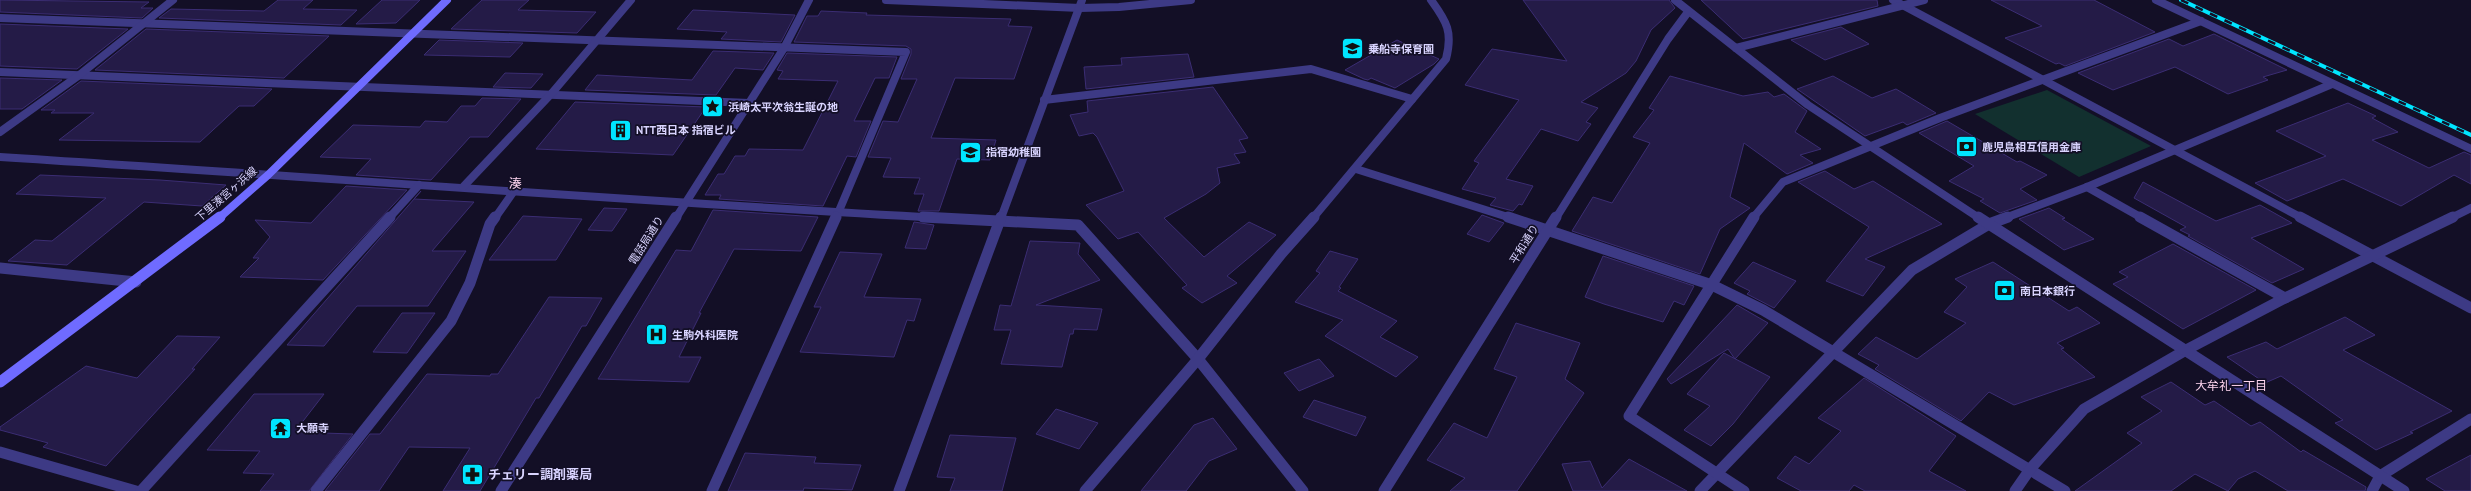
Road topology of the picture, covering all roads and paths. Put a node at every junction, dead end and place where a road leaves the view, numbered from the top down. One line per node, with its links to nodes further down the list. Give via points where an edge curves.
1 (173, 0): 18 (street)
2 (447, 0): 19 (main road, 下里湊宮ヶ浜線)
3 (631, 0): 20 (street)
4 (809, 0): 21 (street, 電話局通り)
5 (886, 0): 12 (street)
6 (1191, 0): 13 (street, via 1119,7)
7 (1431, 0): 29 (street, via 1448,24 1451,42 1446,59)
8 (1675, 0): 15 (street)
9 (1893, 0): 14 (street)
10 (1924, 0): 14 (street)
11 (2156, 0): 17 (street)
12 (931, 1): 13 (street)
13 (1081, 4): 30 (street)
14 (1904, 6): 22 (street); 25 (street)
15 (1688, 12): 22 (street); 48 (street, 平和通り, via 1668,39)
16 (0, 18): 18 (street)
17 (2201, 21): 25 (street); 26 (street)
18 (144, 22): 19 (street); 24 (street)
19 (413, 32): 20 (street); 27 (main road, 下里湊宮ヶ浜線)
20 (595, 40): 21 (street); 28 (street)
21 (784, 48): 31 (street, 電話局通り); 45 (street, via 906,52)
22 (1736, 48): 33 (street, via 1808,105)
23 (0, 72): 24 (street)
24 (78, 76): 27 (street); 32 (street)
25 (2043, 80): 33 (street); 35 (street)
26 (2332, 84): 34 (street); 35 (street)
27 (359, 85): 28 (street); 38 (main road, 下里湊宮ヶ浜線)
28 (552, 93): 31 (street); 40 (street)
29 (1412, 99): 30 (street, via 1311,69); 37 (street)
30 (1044, 100): 46 (street)
31 (749, 103): 43 (street, 電話局通り)
32 (0, 132)
33 (1869, 147): 47 (street); 52 (street, via 1783,182 1749,223)
34 (2471, 149)
35 (2171, 150): 41 (street); 49 (street)
36 (0, 157): 38 (street)
37 (1356, 169): 48 (street); 57 (street, via 1281,254)
38 (268, 175): 39 (street); 51 (main road, 下里湊宮ヶ浜線, via 219,218)
39 (419, 185): 40 (street); 65 (street)
40 (463, 187): 42 (street)
41 (2087, 187): 47 (street); 53 (street)
42 (514, 191): 43 (street); 66 (street, via 490,224 470,283 451,321)
43 (683, 204): 45 (street); 67 (street, 電話局通り)
44 (2471, 208): 49 (street)
45 (838, 213): 46 (street); 68 (street)
46 (999, 222): 57 (street, via 1078,225); 69 (street)
47 (1989, 224): 55 (street); 56 (street, via 1912,270)
48 (1547, 230): 52 (street); 72 (street, 平和通り)
49 (2375, 256): 53 (street); 54 (street)
50 (0, 268): 51 (street)
51 (136, 282): 58 (main road, 下里湊宮ヶ浜線)
52 (1712, 285): 56 (street, via 1763,310); 62 (street, via 1629,416)
53 (2285, 298): 55 (street)
54 (2471, 308)
55 (2186, 350): 61 (street, via 2084,409); 63 (street)
56 (1834, 353): 61 (street); 62 (street)
57 (1198, 359): 70 (street); 71 (street)
58 (0, 382)
59 (2471, 419): 63 (street)
60 (0, 452): 64 (street)
61 (2030, 468): 75 (street); 76 (street)
62 (1716, 474): 73 (street); 74 (street)
63 (2380, 476): 77 (street); 78 (street)
64 (136, 491)
65 (141, 491)
66 (316, 491)
67 (501, 491)
68 (712, 491)
69 (899, 491)
70 (1085, 491)
71 (1303, 491)
72 (1384, 491)
73 (1700, 491)
74 (1744, 491)
75 (2015, 491)
76 (2066, 491)
77 (2372, 491)
78 (2404, 491)

